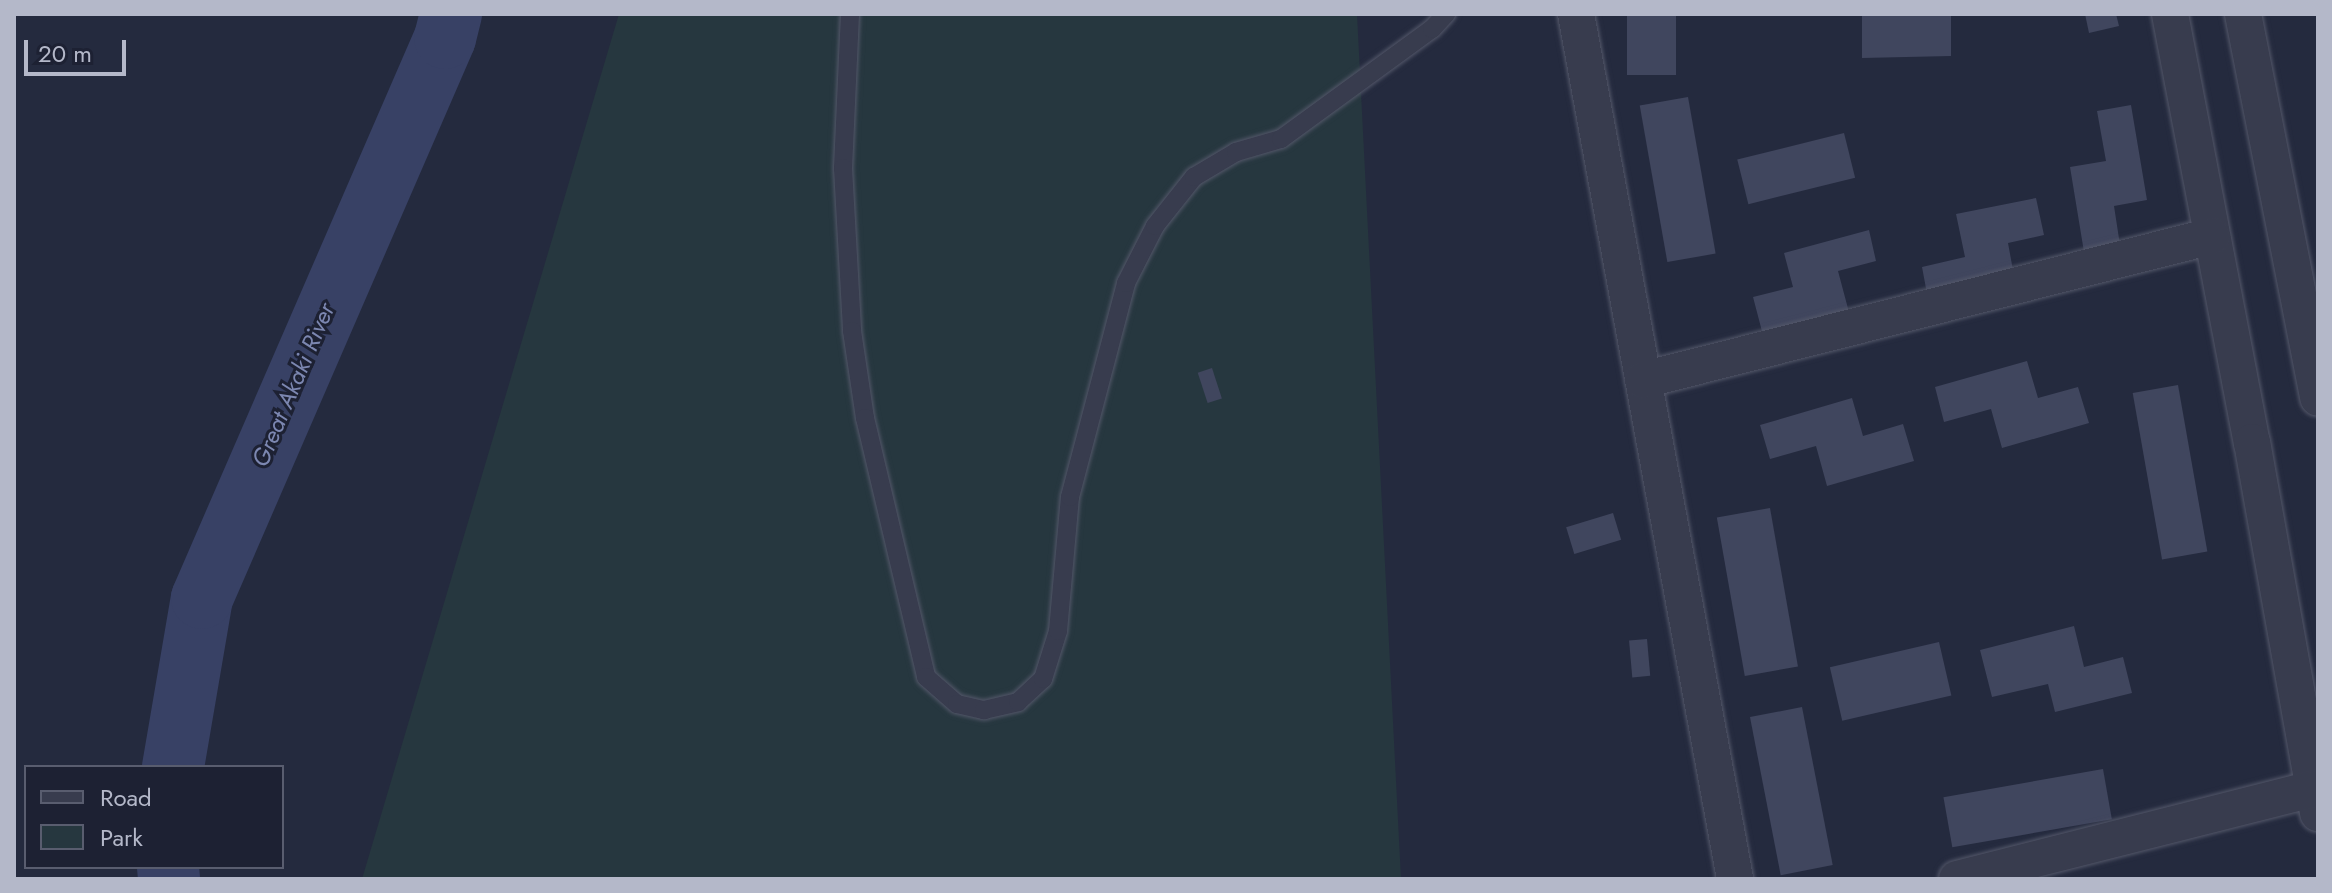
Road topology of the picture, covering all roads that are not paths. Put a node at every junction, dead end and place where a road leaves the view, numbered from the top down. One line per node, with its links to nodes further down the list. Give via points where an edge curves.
1 (850, 14): 2 (lane, via 843,168 852,331 865,418 926,677 957,704 984,710 1018,702 1043,679 1058,631 1074,481 1126,283 1155,226 1194,177 1236,152 1281,139)
2 (1446, 14)
3 (1576, 14): 7 (street)
4 (2170, 14): 6 (street)
5 (2243, 14): 8 (street)
6 (2212, 236): 7 (street); 9 (street)
7 (1643, 380): 10 (street)
8 (2318, 398)
9 (2316, 801): 11 (street)
10 (1735, 879)
11 (1957, 879)

